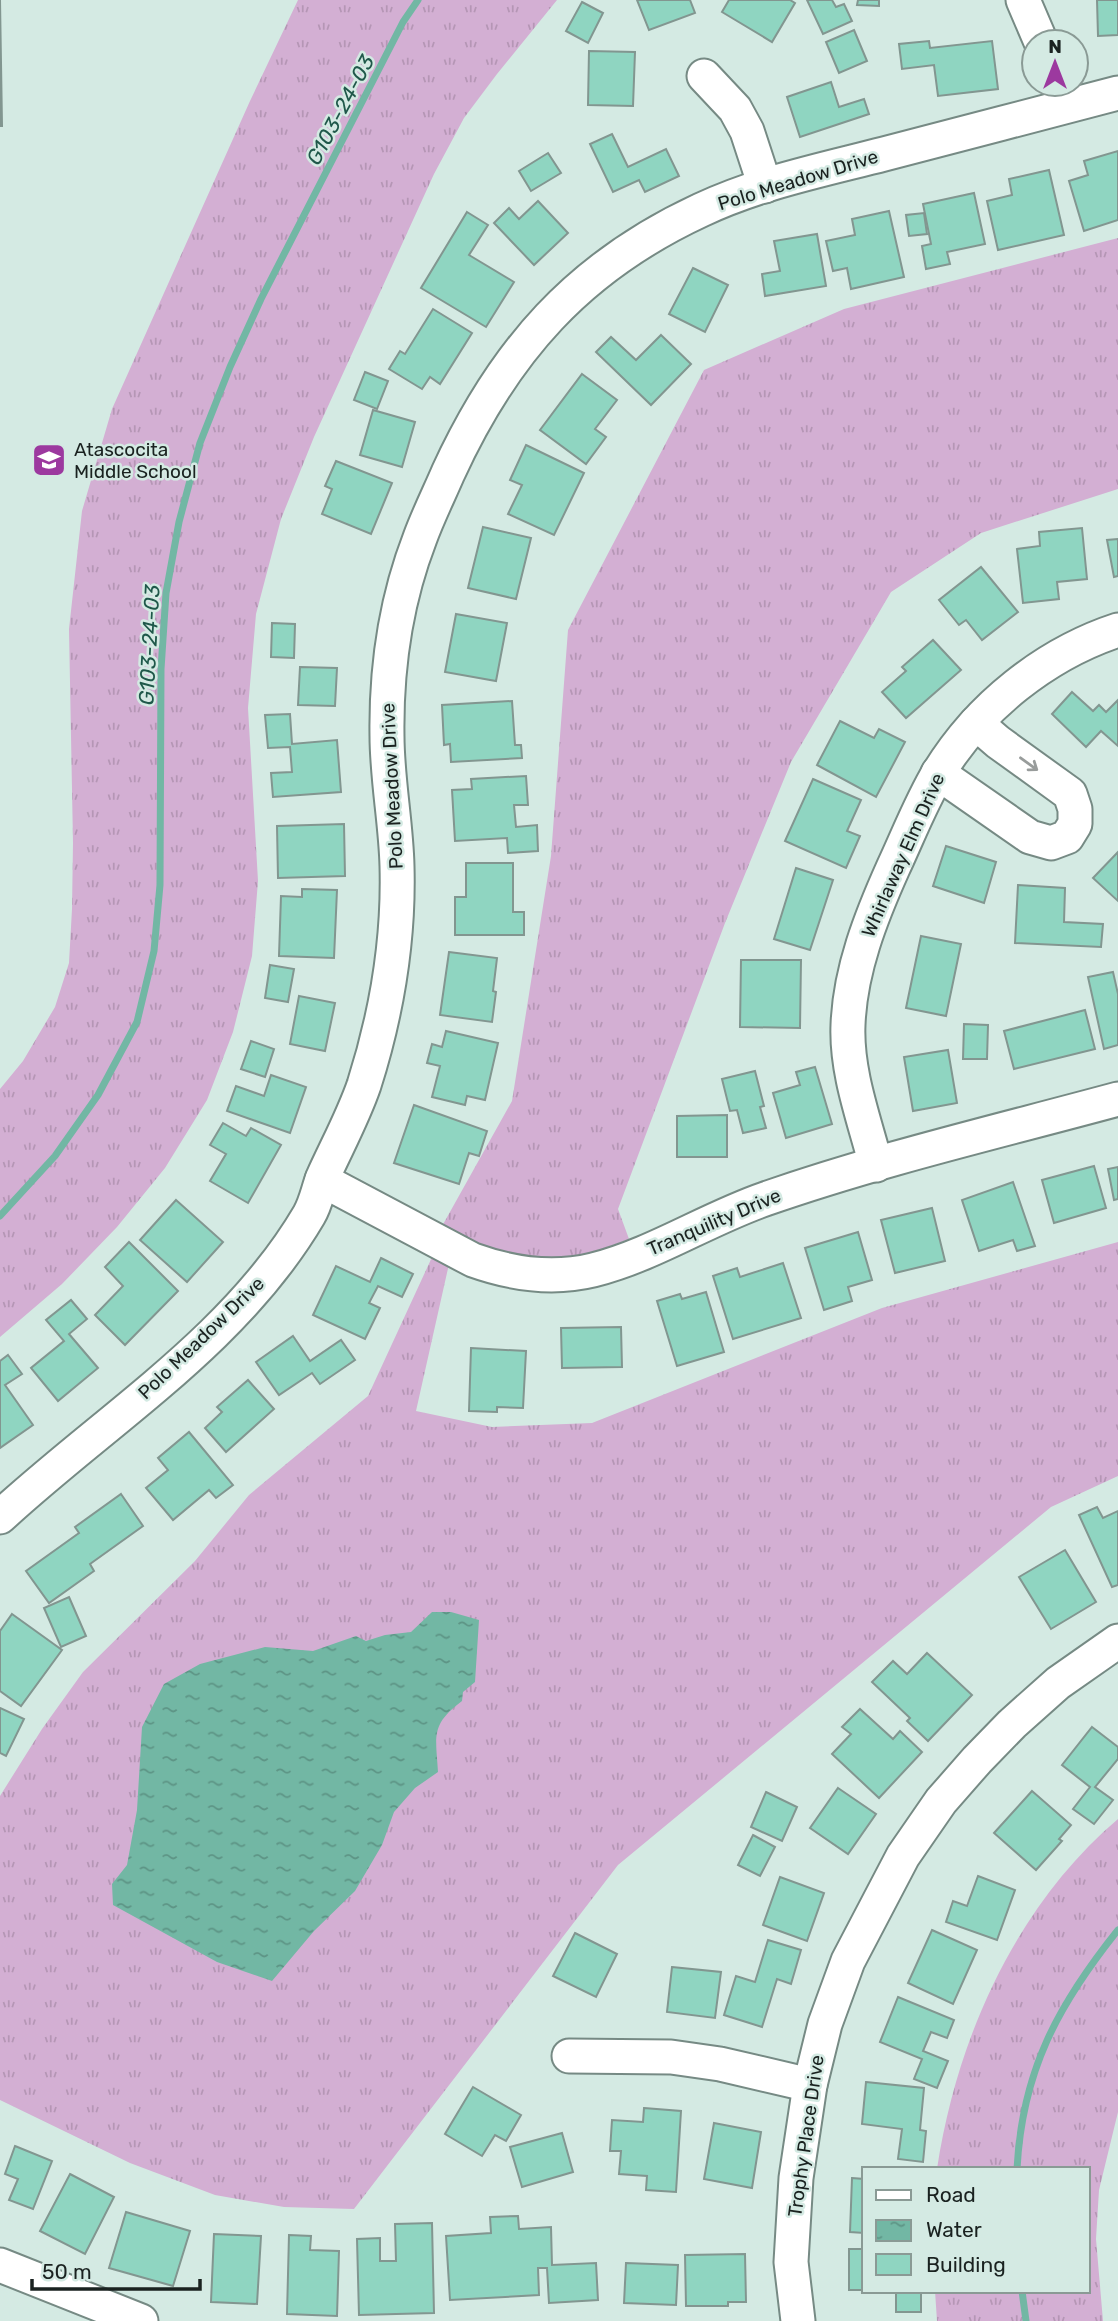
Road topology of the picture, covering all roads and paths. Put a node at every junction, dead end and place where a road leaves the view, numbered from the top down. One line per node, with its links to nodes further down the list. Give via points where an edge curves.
1 (1023, 0): 2 (street)
2 (1035, 28)
3 (704, 76): 7 (street, via 735,109)
4 (1118, 93): 5 (street, Polo Meadow Drive)
5 (1090, 94)
6 (1051, 98): 7 (street, Polo Meadow Drive)
7 (765, 186): 13 (street, Polo Meadow Drive, via 703,209 651,236 574,291 531,337 493,389 443,484 403,593 387,688 397,867 385,998 364,1083)
8 (1118, 631): 9 (street, Whirlaway Elm Drive, via 1060,656 1029,676)
9 (976, 723): 10 (street, Whirlaway Elm Drive); 10 (street, one-way to 10, via 1070,794 1075,824 1067,837 1051,843 1030,838)
10 (938, 774): 12 (street, Whirlaway Elm Drive, via 881,895 850,996 849,1052)
11 (1118, 1099): 12 (street, Tranquility Drive)
12 (876, 1164): 13 (street, Tranquility Drive, via 751,1204 624,1260 560,1275 528,1275 473,1260)
13 (322, 1180): 14 (street, Polo Meadow Drive, via 312,1211 269,1272 233,1312 170,1374)
14 (0, 1517)
15 (1118, 1641): 17 (street, Trophy Place Drive, via 1058,1683 1012,1724 942,1801 911,1845 848,1961 825,2024)
16 (569, 2056): 17 (street, via 671,2057)
17 (810, 2085): 20 (street, Trophy Place Drive, via 796,2178 791,2262)
18 (0, 2265): 19 (street)
19 (141, 2321)
20 (798, 2321)

